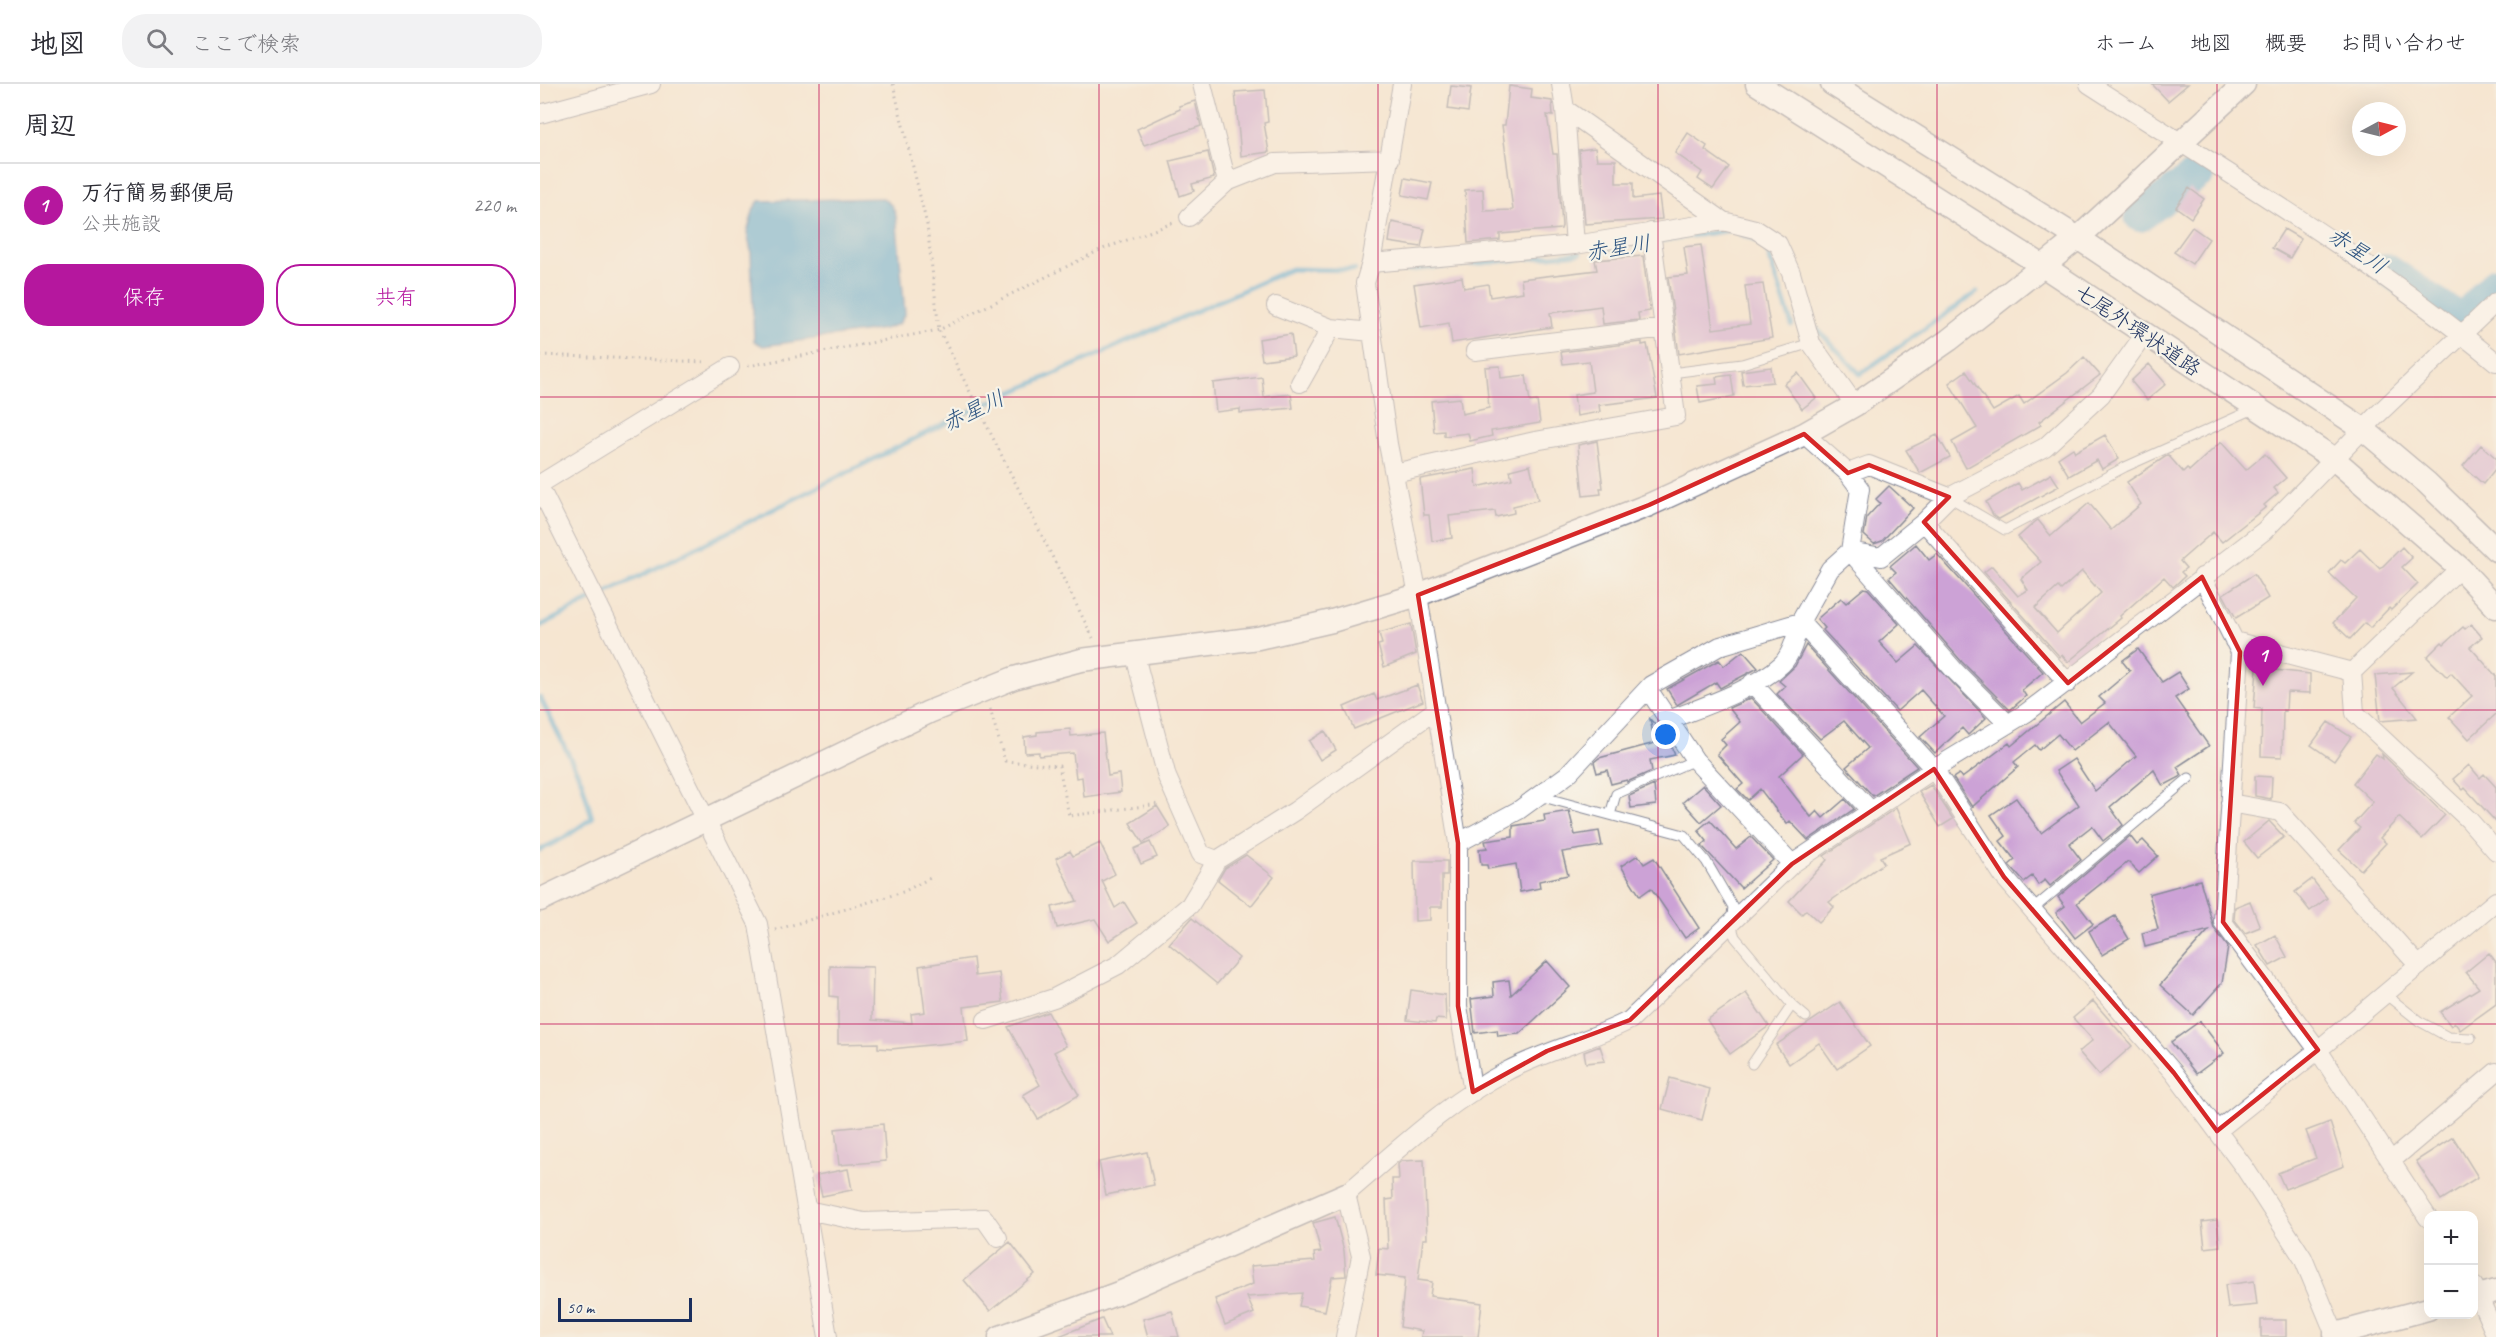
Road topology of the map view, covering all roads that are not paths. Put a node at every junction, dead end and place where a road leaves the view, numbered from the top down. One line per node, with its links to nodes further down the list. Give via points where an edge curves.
1 (651, 84): 9 (street)
2 (1202, 84): 14 (street)
3 (1402, 84): 13 (street)
4 (1561, 84): 10 (street)
5 (1756, 84): 21 (street, 七尾外環状道路)
6 (1832, 84): 18 (street, 七尾外環状道路)
7 (2089, 84): 12 (street)
8 (2244, 84): 12 (street)
9 (584, 93): 11 (street)
10 (1565, 109): 16 (street); 19 (street)
11 (540, 114)
12 (2179, 142): 18 (street); 27 (street, via 2320,232)
13 (1390, 159): 14 (street, via 1275,163); 20 (street)
14 (1227, 182): 15 (street)
15 (1189, 217)
16 (1723, 221): 17 (street); 29 (street, via 1755,229 1778,244 1791,273)
17 (1651, 231): 19 (street); 25 (street)
18 (2078, 238): 21 (street); 37 (street, 七尾外環状道路)
19 (1575, 245): 20 (street)
20 (1371, 263): 26 (street, via 1365,283)
21 (2043, 266): 28 (street, 七尾外環状道路); 35 (street, via 1949,340)
22 (2496, 302): 27 (street)
23 (1275, 306): 24 (street)
24 (1331, 328): 26 (street); 34 (street)
25 (1665, 328): 30 (street); 33 (street)
26 (1372, 332): 40 (street)
27 (2463, 334): 31 (street); 37 (street)
28 (2144, 335): 36 (street, 七尾外環状道路); 43 (street, via 2101,395 2045,447)
29 (1811, 343): 33 (lane, via 1742,364); 35 (street)
30 (1475, 351)
31 (2496, 362)
32 (730, 367): 42 (street)
33 (1671, 373): 40 (street, via 1676,416 1535,441)
34 (1300, 383)
35 (1855, 405): 38 (street)
36 (2256, 408): 39 (street, 七尾外環状道路); 43 (lane, via 2125,467 2005,530)
37 (2363, 429): 39 (street); 45 (street, 七尾外環状道路, via 2427,483)
38 (1804, 434): 41 (street); 49 (street, via 1649,505)
39 (2334, 459): 47 (street, 七尾外環状道路); 48 (street, via 2264,531)
40 (1394, 473): 49 (street)
41 (1848, 473): 43 (street, via 1869,465); 46 (street, via 1860,489)
42 (540, 486): 68 (street)
43 (1949, 497): 44 (street)
44 (1924, 522): 46 (street, via 1881,557); 56 (street)
45 (2496, 550)
46 (1850, 551): 51 (street, via 1830,568); 60 (street, via 1954,670)
47 (2460, 568): 50 (street, 七尾外環状道路); 54 (street)
48 (2202, 577): 52 (street); 56 (street)
49 (1418, 595): 53 (street, via 1258,638); 58 (street)
50 (2496, 607)
51 (1800, 622): 55 (street, via 1792,649 1782,664); 57 (street, via 1720,646); 62 (street)
52 (2234, 641): 54 (street); 65 (street, via 2240,651)
53 (1134, 652): 68 (street, via 1014,678 929,712); 71 (street, via 1167,777 1201,854)
54 (2352, 672): 70 (street, via 2355,713)
55 (1752, 683): 59 (street); 66 (street)
56 (2068, 683): 60 (street)
57 (1648, 689): 59 (street); 64 (street, via 1567,775)
58 (1437, 709): 69 (street); 71 (street, via 1295,811)
59 (1669, 720): 61 (street)
60 (2008, 724): 62 (street)
61 (1695, 760): 67 (lane, via 1616,794); 72 (street)
62 (1934, 769): 66 (street); 75 (street, via 2004,877)
63 (2189, 778): 75 (lane)
64 (1538, 796): 67 (lane); 69 (street)
65 (2230, 803): 77 (street, via 2280,812); 83 (street, via 2223,922)
66 (1871, 811): 72 (street)
67 (1610, 815): 76 (lane, via 1684,836 1706,861 1733,907)
68 (705, 819): 73 (street); 90 (street, via 758,924)
69 (1458, 843): 86 (street, via 1458,1006)
70 (2496, 850)
71 (1217, 860): 81 (street, via 1190,905 1118,965 1054,999)
72 (1792, 864): 76 (street)
73 (540, 900)
74 (2496, 901): 77 (street)
75 (2032, 910): 87 (street, via 2174,1073)
76 (1731, 924): 79 (lane, via 1735,937); 86 (street, via 1630,1020 1602,1035 1547,1052)
77 (2419, 966): 78 (street)
78 (2385, 994): 82 (lane, via 2419,1021 2448,1037); 83 (street)
79 (1792, 1005): 80 (lane); 84 (lane)
80 (1806, 1017)
81 (986, 1020)
82 (2471, 1038)
83 (2318, 1050): 87 (street); 88 (street)
84 (1752, 1064)
85 (2496, 1072): 88 (street)
86 (1473, 1092): 89 (street, via 1447,1107)
87 (2217, 1131): 95 (street, via 2303,1258)
88 (2391, 1161): 91 (street)
89 (1346, 1194): 98 (street, via 1124,1291); 99 (street, via 1361,1256)
90 (807, 1210): 92 (street, via 864,1222 984,1218); 97 (street)
91 (2424, 1212)
92 (998, 1238)
93 (2481, 1292): 96 (street)
94 (2424, 1310): 95 (street)
95 (2336, 1335)
96 (2496, 1336)
97 (828, 1337)
98 (1001, 1337)
99 (1345, 1337)

